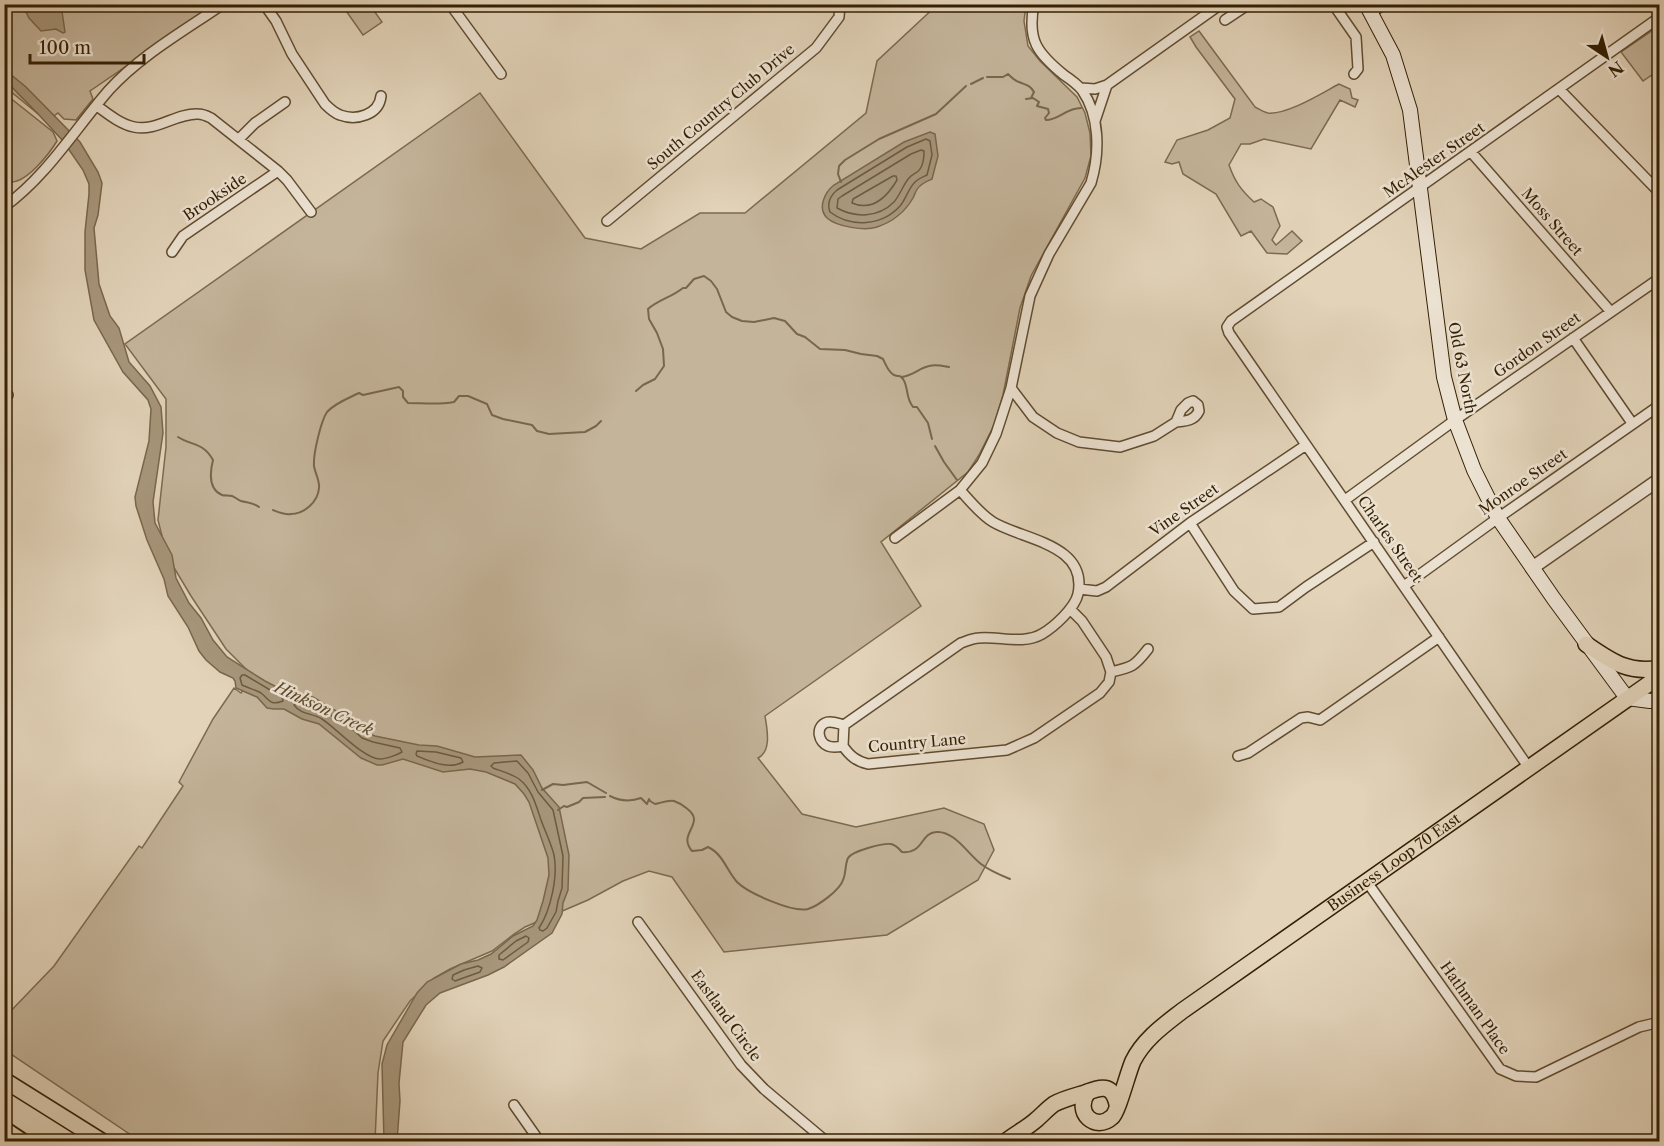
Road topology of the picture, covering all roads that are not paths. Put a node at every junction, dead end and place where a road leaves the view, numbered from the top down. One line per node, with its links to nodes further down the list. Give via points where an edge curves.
1 (223, 4): 20 (street, via 138,63)
2 (264, 4): 18 (street, via 330,109 346,117 364,116 379,104)
3 (450, 4): 13 (street)
4 (840, 4): 29 (street, South Country Club Drive, via 839,17 816,48)
5 (1034, 4): 16 (street, via 1031,29 1039,52)
6 (1221, 4): 15 (street)
7 (1249, 4): 12 (street)
8 (1333, 4): 14 (street, via 1356,37 1358,69)
9 (1384, 4): 10 (street)
10 (1369, 9): 25 (main road, Old 63 North, via 1393,55 1410,110)
11 (1659, 17): 17 (street, McAlester Street)
12 (1225, 20)
13 (501, 74)
14 (1354, 74)
15 (1107, 85): 16 (street); 21 (street)
16 (1081, 88): 21 (street)
17 (1559, 89): 23 (street, McAlester Street); 26 (street)
18 (381, 96)
19 (285, 102): 22 (street)
20 (97, 106): 22 (street, via 124,124 138,128 200,113); 27 (street, via 27,188)
21 (1095, 121): 35 (street, via 1096,162 1091,183 1049,254 1030,296)
22 (239, 139): 24 (street)
23 (1471, 152): 25 (street, McAlester Street); 32 (street, Moss Street)
24 (278, 171): 28 (street); 30 (street, Brookside, via 183,236)
25 (1420, 189): 33 (street, McAlester Street); 37 (main road, Old 63 North, via 1444,377)
26 (1659, 193)
27 (4, 207)
28 (311, 213)
29 (607, 221)
30 (172, 252)
31 (1659, 278): 32 (street, Gordon Street)
32 (1611, 312): 34 (street, Gordon Street)
33 (1227, 327): 40 (street, Charles Street)
34 (1573, 338): 37 (street, Gordon Street); 39 (street)
35 (1011, 388): 38 (street, via 1033,417 1079,442 1120,447 1154,436); 42 (street, via 982,463)
36 (1659, 405): 39 (street, Monroe Street)
37 (1455, 420): 43 (street, Gordon Street); 44 (main road, Old 63 North)
38 (1176, 422)
39 (1632, 423): 44 (street, Monroe Street)
40 (1306, 445): 43 (street, Charles Street); 45 (street, Vine Street)
41 (1659, 479): 48 (street)
42 (960, 490): 46 (street); 50 (street, via 994,523 1058,549 1078,572)
43 (1345, 500): 47 (street, Charles Street)
44 (1498, 518): 48 (main road, Old 63 North); 49 (street, Monroe Street)
45 (1190, 523): 47 (street, via 1234,591 1253,609 1279,607); 50 (street, Vine Street, via 1106,587 1097,591)
46 (895, 538)
47 (1374, 542): 49 (street, Charles Street)
48 (1532, 568): 53 (main road, Old 63 North)
49 (1404, 586): 52 (street, Charles Street)
50 (1079, 589): 51 (street)
51 (1071, 610): 56 (street, via 1106,657); 60 (street, via 1043,634 1029,639 977,638 961,643)
52 (1439, 637): 62 (street, via 1320,720 1301,718); 63 (street, Charles Street)
53 (1586, 644): 55 (main road, via 1628,669); 58 (main road, Old 63 North)
54 (1148, 649): 56 (street, via 1131,667)
55 (1659, 668)
56 (1111, 672): 61 (street, Country Lane, via 1100,693 1034,738 1007,750 868,764 857,762)
57 (1659, 676): 58 (main road, Business Loop 70 East)
58 (1627, 698): 59 (main road); 63 (main road, Business Loop 70 East)
59 (1659, 700)
60 (844, 725): 61 (street); 61 (street, via 825,723 819,732 825,745)
61 (843, 746)
62 (1238, 756)
63 (1529, 768): 64 (main road, Business Loop 70 East)
64 (1367, 882): 66 (street, Hathman Place, via 1500,1069 1516,1076 1536,1077 1639,1027); 67 (main road, Business Loop 70 East, via 1182,1011 1147,1041)
65 (638, 922): 78 (street, Eastland Circle, via 741,1065)
66 (1659, 1022)
67 (1135, 1057): 69 (main road, Business Loop 70 East, via 1116,1079); 70 (main road, Business Loop 70 East)
68 (4, 1080): 76 (main road)
69 (1096, 1090): 70 (main road, via 1110,1091); 72 (main road, via 1084,1098); 73 (main road, Business Loop 70 East, via 1056,1103)
70 (1118, 1104): 72 (main road, via 1116,1112 1104,1122 1089,1119)
71 (514, 1105): 77 (street)
72 (1084, 1113): 73 (main road, Business Loop 70 East, via 1069,1109)
73 (1037, 1119): 79 (main road, Business Loop 70 East)
74 (4, 1130): 75 (highway)
75 (22, 1142)
76 (103, 1142)
77 (540, 1142)
78 (827, 1142)
79 (1005, 1142)

